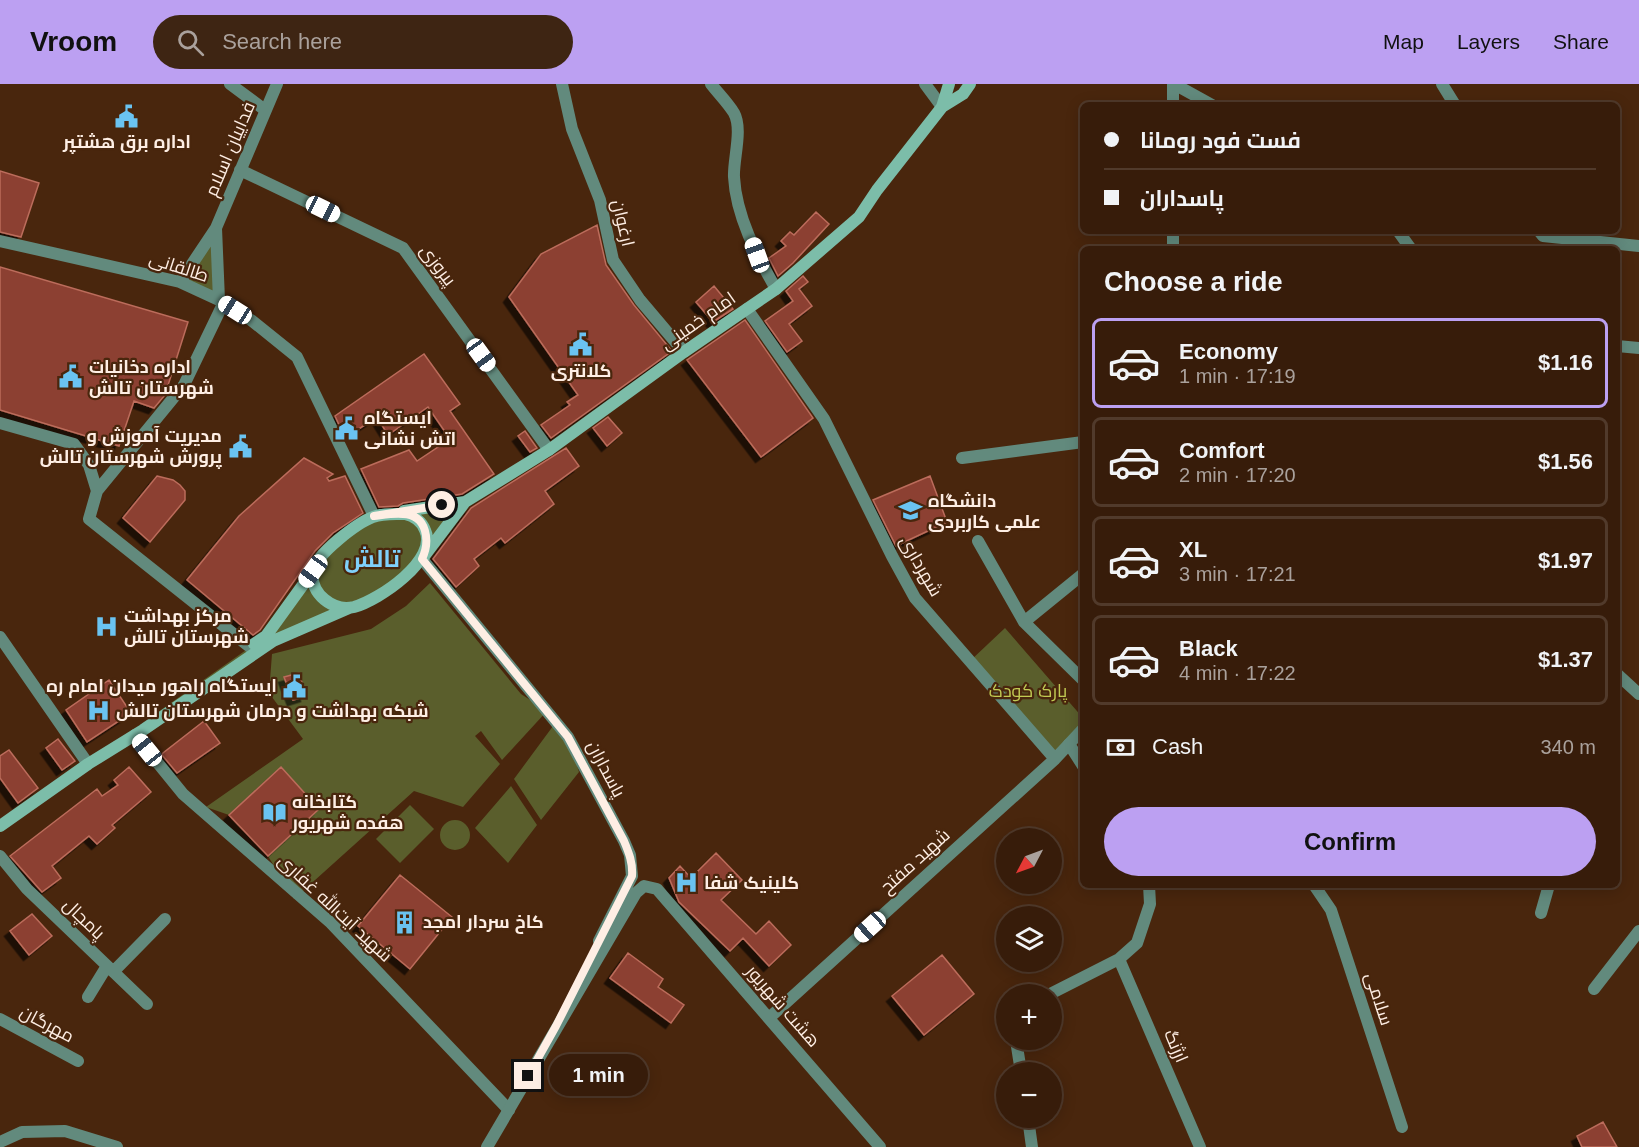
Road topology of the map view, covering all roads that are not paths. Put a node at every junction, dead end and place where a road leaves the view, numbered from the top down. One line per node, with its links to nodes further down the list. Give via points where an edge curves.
1 (230, 84): 14 (street)
2 (277, 84): 14 (street, فداییان اسلام)
3 (562, 84): 27 (street, ارغوان, via 572,129 600,200 614,260 640,300)
4 (711, 84): 22 (street, via 735,115 738,142 734,177 739,206 757,255)
5 (925, 84): 13 (street)
6 (949, 84): 13 (main road, امام خمینی)
7 (970, 84): 13 (main road, امام خمینی, via 963,94)
8 (1174, 84): 10 (street); 11 (street)
9 (1442, 84): 12 (street)
10 (1173, 102)
11 (1207, 102)
12 (1453, 102)
13 (942, 107): 22 (main road, امام خمینی, via 859,217)
14 (266, 110): 15 (street, فداییان اسلام)
15 (240, 170): 16 (street, فداییان اسلام); 30 (street, پیروزی, via 403,248)
16 (216, 228): 21 (street, فداییان اسلام); 23 (street, فداییان اسلام)
17 (1541, 234): 19 (street)
18 (0, 241): 20 (street, طالقانی)
19 (1639, 246)
20 (84, 259): 21 (street, طالقانی); 23 (street, via 180,283)
21 (180, 282): 23 (street, طالقانی)
22 (776, 289): 24 (main road, امام خمینی)
23 (221, 302): 32 (street, via 184,385); 34 (street, طالقانی, via 251,320 297,357)
24 (747, 309): 27 (main road, امام خمینی); 50 (street, شهرداری, via 824,419 915,598)
25 (1620, 346): 26 (street)
26 (1639, 348)
27 (684, 352): 30 (main road, امام خمینی)
28 (0, 423): 32 (street, via 74,444 89,465)
29 (1080, 442): 31 (street)
30 (549, 450): 33 (main road, امام خمینی)
31 (962, 458)
32 (97, 491): 42 (street, via 89,519)
33 (465, 502): 34 (main road, امام خمینی); 36 (main road, امام خمینی)
34 (373, 516): 36 (main road, via 405,514 422,524 427,546); 37 (main road, via 329,549)
35 (978, 541): 40 (street)
36 (422, 559): 39 (main road, via 379,596); 70 (street, پاسداران, via 568,737 630,855 632,876)
37 (313, 571): 39 (main road, via 323,598 329,604); 42 (main road, via 266,636)
38 (1080, 576): 40 (street)
39 (349, 608): 47 (main road, via 273,641)
40 (1024, 622): 43 (street)
41 (0, 637): 52 (street)
42 (250, 647): 48 (main road)
43 (1080, 677)
44 (1620, 677): 45 (street)
45 (1639, 694)
46 (1080, 732): 49 (street, شهید مفتح)
47 (135, 735): 48 (main road); 72 (street, شهید آیت‌الله غفاری, via 183,794 331,923)
48 (122, 742): 52 (main road)
49 (1069, 744): 50 (street, شهید مفتح); 51 (street)
50 (1055, 759): 68 (street, شهید مفتح)
51 (1080, 761)
52 (88, 764): 53 (main road)
53 (0, 826)
54 (0, 856): 63 (street, پامچال, via 27,889)
55 (1149, 888): 62 (street, via 1150,904 1137,943)
56 (1316, 888): 73 (street, سلامی, via 1331,910)
57 (1548, 888): 59 (street)
58 (657, 889): 68 (street, هشت شهریور); 70 (street, پاسداران, via 644,886 636,893)
59 (1541, 914)
60 (165, 919): 63 (street)
61 (1639, 931): 65 (street)
62 (1119, 959): 64 (street); 80 (street, ارژنگ)
63 (110, 969): 66 (street); 67 (street, پامچال)
64 (1062, 988)
65 (1594, 989)
66 (88, 997)
67 (147, 1004)
68 (769, 1018): 78 (street, هشت شهریور)
69 (0, 1019): 71 (street, مهرگان)
70 (556, 1026): 72 (street, پاسداران)
71 (78, 1061)
72 (508, 1110): 77 (street, پاسداران)
73 (1402, 1127)
74 (1029, 1128): 79 (street)
75 (0, 1142): 76 (street, via 22,1132 65,1131)
76 (117, 1147)
77 (487, 1147)
78 (880, 1147)
79 (1032, 1147)
80 (1200, 1147)

